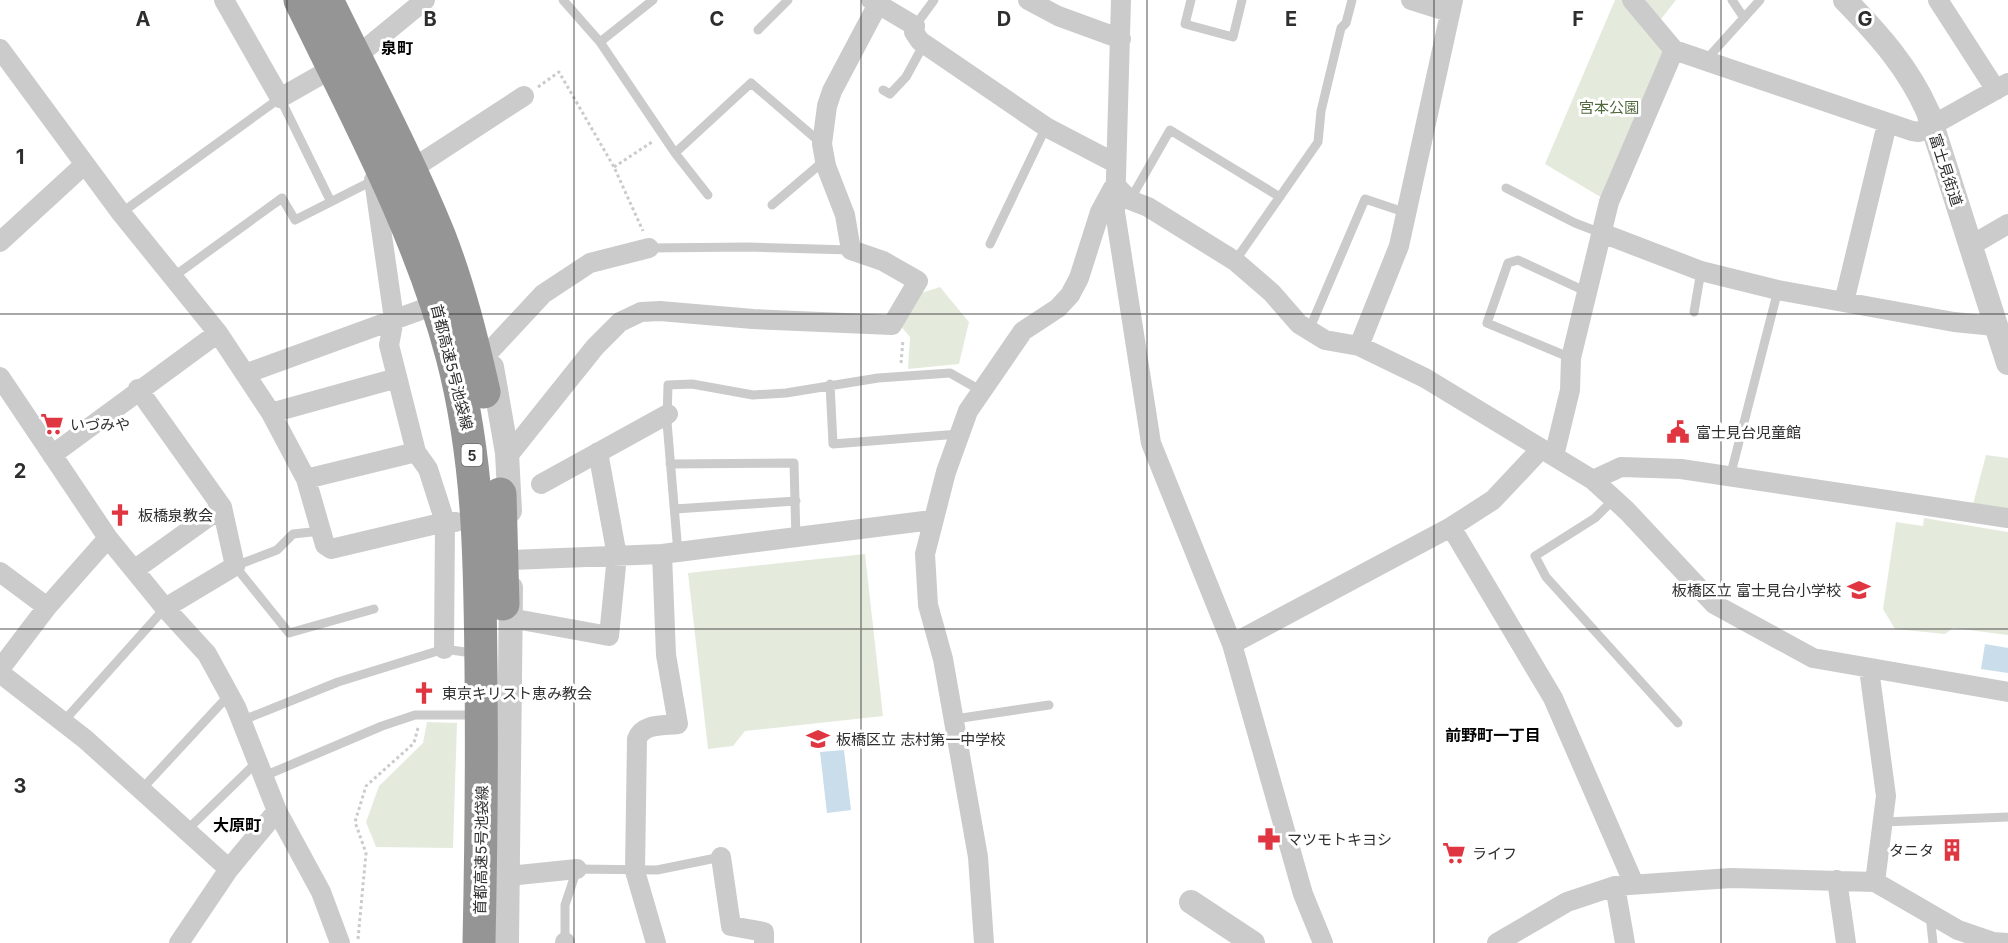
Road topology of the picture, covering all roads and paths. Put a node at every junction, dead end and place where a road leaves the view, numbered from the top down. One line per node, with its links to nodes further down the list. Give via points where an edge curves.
1 (224, 0): 38 (street)
2 (288, 0): 34 (street)
3 (300, 0): 162 (highway, 首都高速5号池袋線 / 5, via 415,245 435,298 464,407 472,454 480,563)
4 (327, 0): 163 (highway, 首都高速5号池袋線 / 5, via 439,235 458,291 487,405 496,455 503,559)
5 (340, 0): 31 (street)
6 (425, 0): 31 (street)
7 (563, 0): 28 (lane)
8 (653, 0): 28 (lane)
9 (788, 0): 26 (lane)
10 (934, 0): 25 (lane)
11 (1028, 0): 27 (street, via 1058,16)
12 (1121, 0): 27 (street)
13 (1191, 0): 14 (lane, via 1185,24 1233,37)
14 (1242, 0)
15 (1352, 0): 53 (lane, via 1341,28 1321,111 1318,142)
16 (1411, 0): 23 (street)
17 (1632, 0): 32 (street)
18 (1732, 0): 24 (lane)
19 (1760, 0): 24 (lane)
20 (1845, 0): 40 (street, 富士見街道, via 1904,66)
21 (1938, 0): 35 (street)
22 (875, 2): 25 (street); 43 (street, via 832,91 827,106)
23 (1451, 6): 57 (street)
24 (1744, 18): 33 (lane)
25 (915, 26): 29 (street, via 914,32)
26 (758, 30)
27 (1121, 39): 45 (street)
28 (600, 42): 42 (lane)
29 (924, 44): 36 (lane, via 906,77 890,94); 41 (street)
30 (0, 49): 46 (street)
31 (364, 50): 34 (street, via 346,65); 47 (street)
32 (1674, 50): 33 (street); 60 (street, via 1610,202)
33 (1705, 61): 39 (street)
34 (324, 73): 38 (street); 49 (street)
35 (2002, 86): 40 (street)
36 (884, 90)
37 (524, 96): 47 (street); 48 (path, via 560,72)
38 (280, 98): 55 (lane); 58 (lane)
39 (1887, 124): 40 (street, via 1912,132); 71 (street)
40 (1931, 126): 63 (street, 富士見街道)
41 (1046, 127): 45 (street); 62 (lane)
42 (662, 135): 44 (lane); 48 (path)
43 (824, 152): 44 (lane, via 751,83); 56 (lane); 65 (street, via 845,215)
44 (675, 153): 52 (lane)
45 (1115, 163): 50 (street)
46 (85, 164): 58 (street); 61 (street)
47 (418, 165): 80 (street, via 469,281)
48 (614, 167): 64 (path)
49 (375, 180): 55 (lane); 72 (street); 74 (street)
50 (1114, 185): 54 (street); 89 (street, via 1070,295 1058,308 1023,331); 125 (street, via 1151,443)
51 (1506, 188): 60 (lane)
52 (708, 195)
53 (1280, 197): 54 (lane, via 1170,130); 66 (lane)
54 (1130, 200): 66 (street)
55 (331, 202): 68 (lane, via 295,220 282,198)
56 (772, 205)
57 (1404, 212): 76 (lane, via 1365,200); 79 (street, via 1399,246)
58 (121, 213): 68 (street)
59 (2008, 224): 63 (street)
60 (1602, 233): 67 (street); 70 (street)
61 (0, 242)
62 (990, 244)
63 (1970, 246): 77 (street, 富士見街道)
64 (649, 248): 65 (lane); 80 (street, via 590,263 543,294)
65 (851, 250): 75 (street, via 883,261 918,281)
66 (1235, 261): 76 (street)
67 (1701, 271): 69 (street); 73 (lane)
68 (172, 277): 78 (street)
69 (1778, 290): 71 (street); 99 (lane)
70 (1588, 292): 81 (street); 81 (lane, via 1518,260 1508,263 1487,323)
71 (1844, 302): 77 (street)
72 (429, 307): 74 (street); 110 (street, via 453,392)
73 (1694, 312)
74 (394, 319): 84 (street); 86 (street, via 389,345)
75 (892, 325): 83 (path, via 903,335); 97 (street, via 641,312 621,322 595,347)
76 (1309, 330): 79 (street, via 1325,340)
77 (2000, 330): 82 (street, 富士見街道)
78 (218, 333): 84 (street); 88 (street)
79 (1359, 346): 95 (street, via 1425,378)
80 (488, 353): 97 (street)
81 (1571, 358): 95 (street, via 1570,390)
82 (2008, 363)
83 (901, 370)
84 (245, 374): 90 (street)
85 (0, 377): 96 (street)
86 (397, 378): 90 (street); 93 (street)
87 (830, 384): 89 (lane, via 950,373); 91 (lane, via 753,395 692,384 668,385); 92 (lane, via 834,444)
88 (138, 389): 96 (street); 105 (street)
89 (980, 390): 92 (street)
90 (271, 413): 100 (street)
91 (668, 414): 94 (street); 98 (lane)
92 (959, 434): 108 (street)
93 (416, 452): 100 (street); 109 (street, via 428,469)
94 (598, 452): 102 (street); 116 (street)
95 (1548, 452): 101 (street); 111 (street, via 1493,500)
96 (52, 455): 113 (street)
97 (507, 457): 117 (street)
98 (670, 464): 104 (lane, via 794,463); 106 (lane)
99 (1730, 477): 101 (street, via 1681,469 1621,467); 107 (street)
100 (306, 478): 112 (street)
101 (1593, 480): 103 (street)
102 (541, 484)
103 (1614, 499): 128 (street, via 1714,603 1813,658); 138 (lane, via 1595,518 1534,556 1546,577)
104 (796, 501): 106 (lane); 114 (lane)
105 (222, 507): 118 (street); 119 (street)
106 (675, 509): 115 (lane)
107 (2008, 518)
108 (932, 520): 114 (street); 135 (street, via 926,554 928,605)
109 (446, 522): 110 (street); 112 (street, via 331,549 325,545); 126 (street)
110 (468, 522): 127 (street, via 474,612)
111 (1451, 527): 125 (street); 152 (street, via 1553,698)
112 (321, 531): 118 (lane, via 293,534 277,550)
113 (108, 538): 119 (street); 121 (street)
114 (796, 539): 115 (street)
115 (670, 554): 116 (street); 148 (street, via 666,655 678,724 645,728 637,739)
116 (617, 556): 117 (street); 124 (street, via 609,636)
117 (511, 560): 124 (street)
118 (235, 566): 122 (street); 123 (lane, via 289,633)
119 (134, 570): 122 (street)
120 (0, 572): 121 (street)
121 (47, 607): 129 (street)
122 (165, 608): 131 (street, via 207,654); 137 (lane)
123 (374, 609)
124 (510, 618): 149 (street)
125 (1232, 644): 169 (street, via 1303,894)
126 (444, 650): 127 (lane); 136 (lane, via 338,682)
127 (472, 653): 133 (street)
128 (1869, 669): 130 (street); 143 (street, via 1884,775)
129 (0, 671): 137 (street)
130 (2008, 692)
131 (230, 695): 136 (street); 140 (lane)
132 (1049, 705): 135 (lane)
133 (470, 714): 134 (lane); 161 (street)
134 (420, 715): 139 (lane, via 382,726 351,742); 160 (path, via 414,742 366,786 355,822 366,853)
135 (954, 719): 167 (street, via 978,857)
136 (241, 721): 139 (street)
137 (63, 722): 140 (street)
138 (1678, 723)
139 (259, 770): 141 (street); 144 (lane)
140 (141, 790): 144 (street)
141 (276, 811): 146 (street); 159 (street, via 321,892)
142 (2008, 817): 143 (lane)
143 (1884, 822): 151 (street)
144 (186, 831): 146 (street)
145 (721, 857): 148 (lane); 166 (street, via 731,926 764,932)
146 (229, 869): 158 (street)
147 (577, 869): 148 (lane); 149 (street); 155 (lane, via 565,906)
148 (635, 871): 165 (street)
149 (508, 876): 164 (street)
150 (1837, 879): 151 (street); 152 (street, via 1731,878); 171 (street)
151 (1875, 882): 154 (street)
152 (1624, 885): 156 (street, via 1567,902); 170 (street)
153 (1191, 902): 168 (street)
154 (1930, 915): 157 (street, via 1958,930); 172 (lane)
155 (565, 942)
156 (1501, 942)
157 (1998, 942)
158 (179, 943)
159 (340, 943)
160 (356, 943)
161 (469, 943)
162 (479, 943)
163 (500, 943)
164 (507, 943)
165 (656, 943)
166 (764, 943)
167 (984, 943)
168 (1253, 943)
169 (1323, 943)
170 (1625, 943)
171 (1846, 943)
172 (1933, 943)

